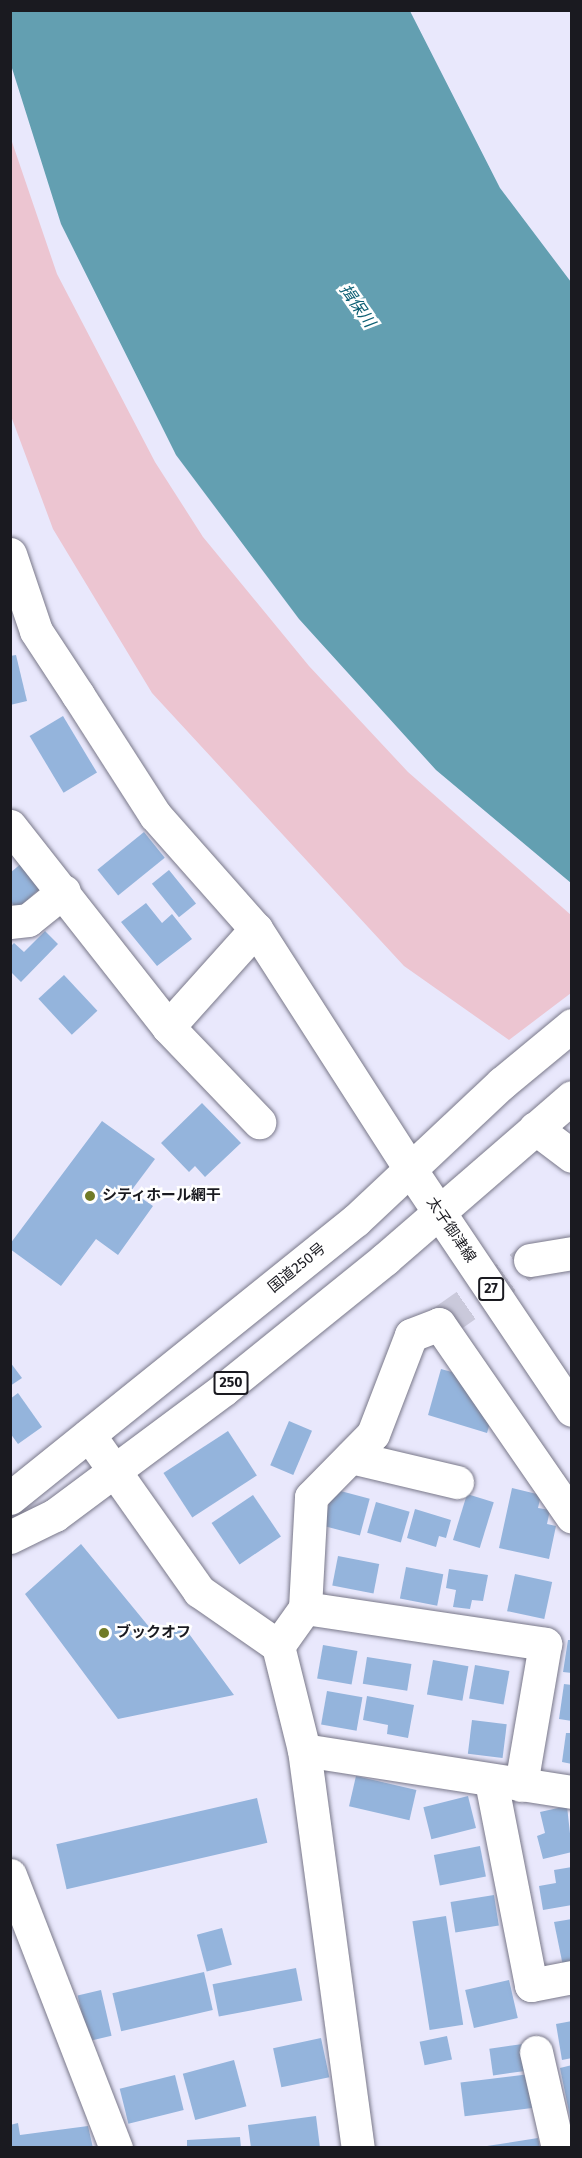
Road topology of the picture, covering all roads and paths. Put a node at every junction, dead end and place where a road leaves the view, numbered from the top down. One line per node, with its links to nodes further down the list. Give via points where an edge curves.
1 (10, 554): 5 (main road, 太子御津線, via 36,631 155,815)
2 (10, 826): 3 (main road)
3 (64, 891): 4 (main road, via 28,920); 7 (main road)
4 (10, 922)
5 (256, 929): 7 (main road); 11 (main road, 太子御津線)
6 (572, 1025): 11 (main road, 国道250号, via 502,1083)
7 (168, 1027): 9 (main road)
8 (554, 1112): 10 (main road); 12 (main road, 250)
9 (259, 1122)
10 (572, 1156)
11 (410, 1169): 12 (main road, 太子御津線 / 27); 16 (main road, 国道250号, via 356,1220)
12 (439, 1212): 15 (main road, 太子御津線 / 27); 18 (main road, 250, via 224,1389)
13 (572, 1253): 14 (main road)
14 (530, 1260)
15 (572, 1410)
16 (89, 1435): 18 (main road); 20 (main road, 国道250号)
17 (351, 1457): 19 (main road); 21 (main road, via 373,1434 411,1335 439,1324); 23 (main road, via 311,1497)
18 (115, 1470): 22 (main road, 250, via 55,1515); 24 (main road, via 199,1591)
19 (457, 1482)
20 (10, 1498)
21 (572, 1518)
22 (10, 1537)
23 (305, 1608): 24 (main road); 26 (main road, via 545,1644)
24 (278, 1646): 25 (main road)
25 (304, 1750): 26 (main road); 32 (main road)
26 (506, 1783): 27 (main road); 29 (main road, via 531,1984)
27 (572, 1792)
28 (10, 1875): 31 (main road)
29 (572, 1977)
30 (536, 2052): 33 (main road)
31 (116, 2148)
32 (358, 2148)
33 (558, 2148)

